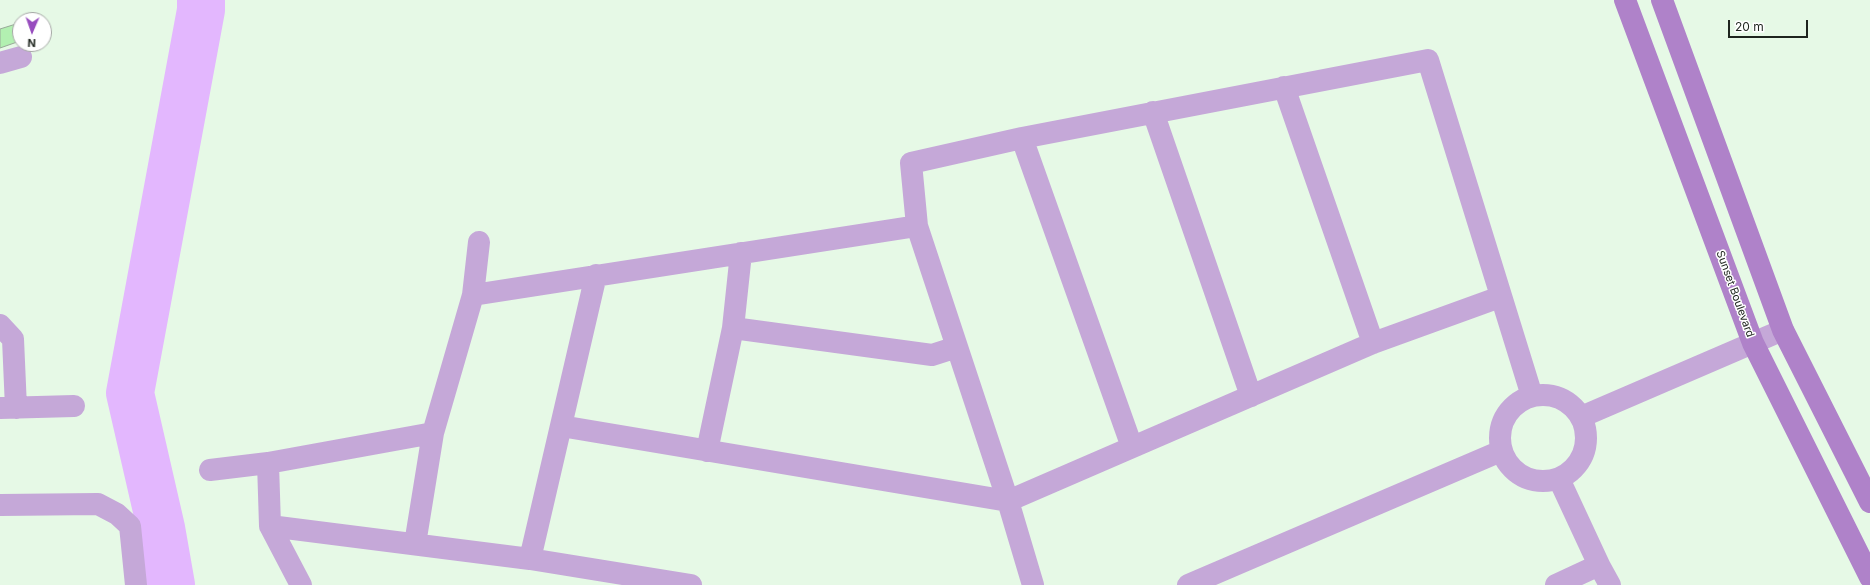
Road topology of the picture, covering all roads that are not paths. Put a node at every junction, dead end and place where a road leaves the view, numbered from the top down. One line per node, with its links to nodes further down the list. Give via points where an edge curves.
1 (1625, 0): 18 (main road, Sunset Boulevard)
2 (1662, 0): 16 (main road)
3 (21, 57): 4 (street)
4 (0, 63)
5 (1284, 87): 6 (street); 13 (street, via 1428,60); 17 (street)
6 (1153, 112): 7 (street); 20 (street)
7 (1022, 138): 8 (street, via 911,163); 27 (street)
8 (917, 226): 10 (street); 19 (street)
9 (478, 242): 12 (street)
10 (741, 253): 11 (street); 15 (street)
11 (596, 275): 12 (street); 25 (street)
12 (473, 295): 26 (street)
13 (1500, 297): 17 (street); 21 (street)
14 (0, 325): 23 (street, via 12,339)
15 (733, 328): 19 (street, via 932,355); 28 (street)
16 (1783, 330): 18 (street); 34 (main road)
17 (1374, 343): 20 (street)
18 (1753, 343): 24 (street); 40 (main road, Sunset Boulevard)
19 (957, 347): 33 (street)
20 (1251, 396): 27 (street)
21 (1532, 396): 24 (street, via 1561,398); 29 (street, via 1519,401 1505,417 1499,437)
22 (74, 406): 23 (street)
23 (8, 408)
24 (1582, 417): 32 (street, via 1587,431 1586,446 1581,460 1571,472)
25 (561, 426): 28 (street); 38 (street)
26 (433, 433): 30 (street); 37 (street)
27 (1132, 447): 33 (street)
28 (707, 451): 33 (street)
29 (1501, 451): 32 (street, via 1507,464 1530,480 1545,482); 45 (street)
30 (268, 463): 31 (street); 36 (street)
31 (210, 470)
32 (1559, 479): 39 (street)
33 (1008, 501): 44 (street)
34 (1870, 502)
35 (0, 505): 41 (street, via 98,504 117,514 130,526)
36 (270, 526): 37 (street); 42 (street)
37 (415, 544): 38 (street)
38 (530, 559): 43 (street)
39 (1599, 565): 46 (street); 47 (street)
40 (1870, 577)
41 (136, 585)
42 (301, 585)
43 (691, 585)
44 (1033, 585)
45 (1188, 585)
46 (1556, 585)
47 (1610, 585)

